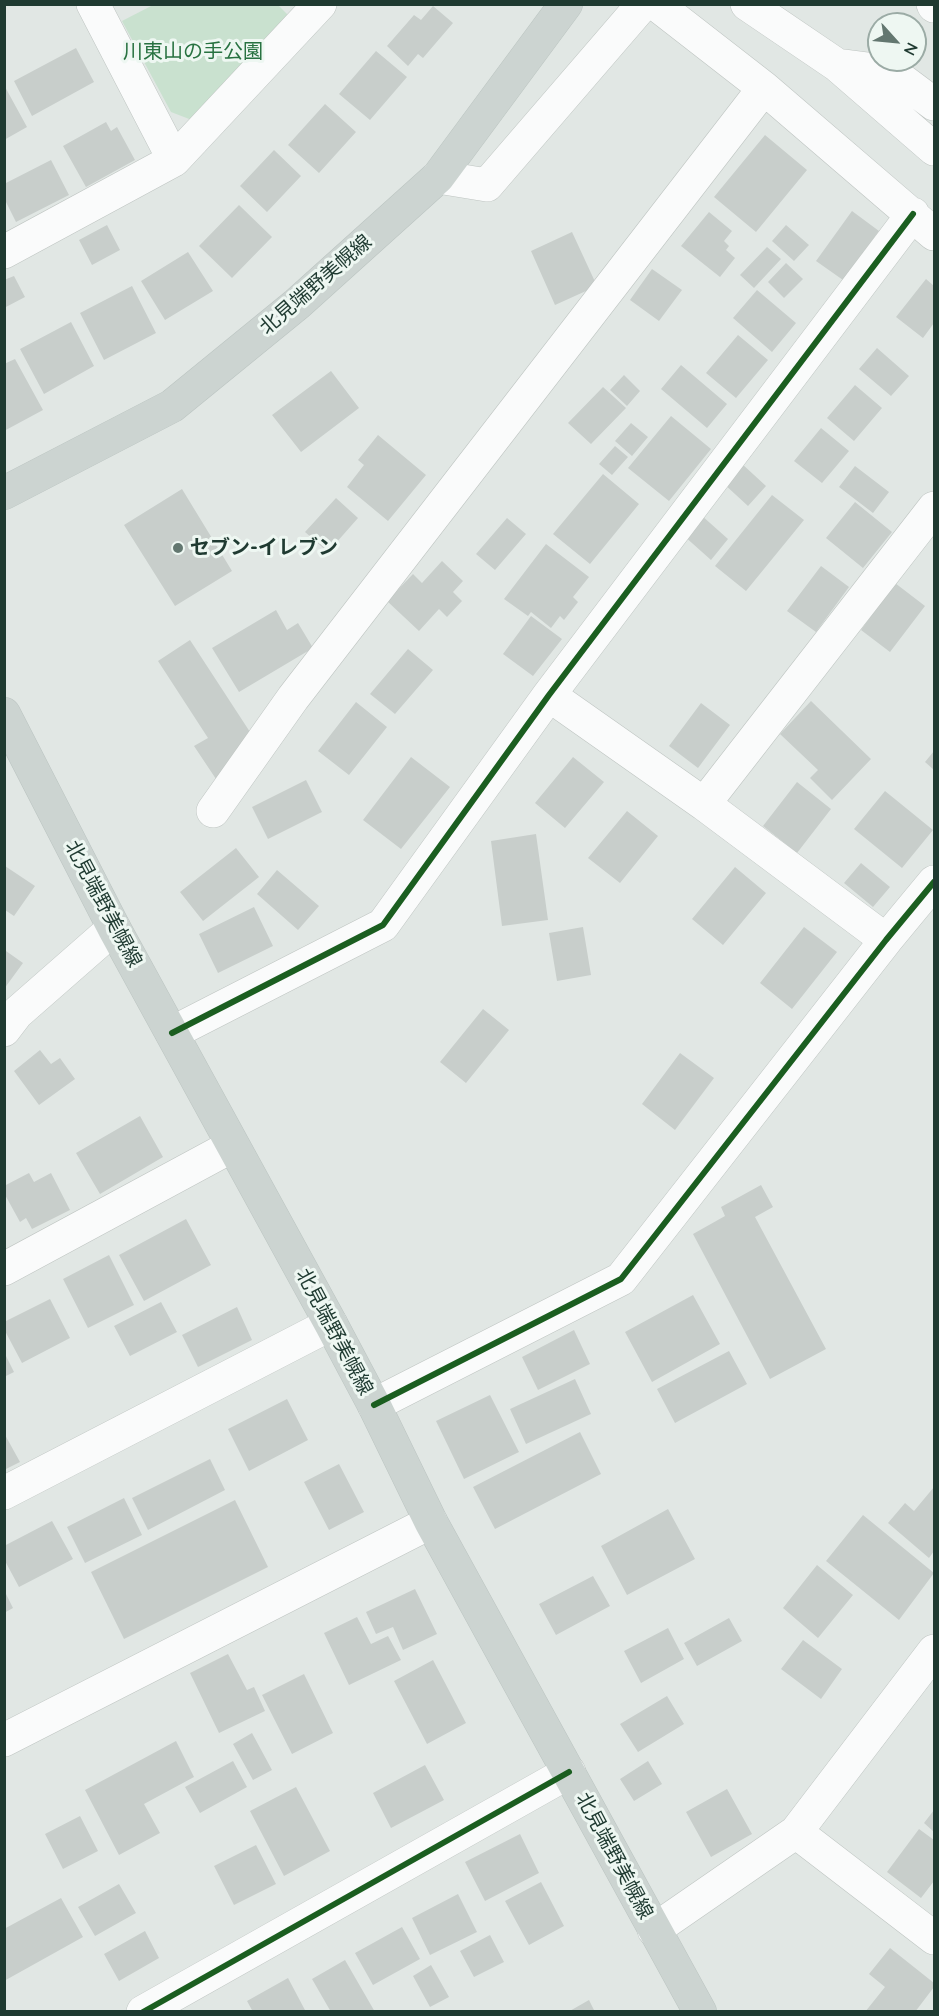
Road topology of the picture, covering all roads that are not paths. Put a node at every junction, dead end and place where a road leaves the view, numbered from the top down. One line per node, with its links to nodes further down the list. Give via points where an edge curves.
1 (93, 4): 11 (street)
2 (320, 4): 11 (street)
3 (566, 4): 12 (main road, 北見端野美幌線)
4 (643, 4): 12 (street, via 487,185)
5 (656, 4): 8 (street)
6 (747, 4): 7 (street)
7 (837, 65): 9 (street, via 891,72); 10 (street)
8 (764, 88): 13 (street); 20 (street, via 293,698)
9 (934, 104)
10 (934, 149)
11 (174, 160): 14 (street)
12 (438, 177): 15 (main road, 北見端野美幌線, via 297,304 172,406)
13 (924, 224): 17 (street)
14 (4, 252)
15 (4, 493)
16 (934, 508): 19 (street)
17 (549, 695): 19 (street); 25 (street, via 382,925)
18 (4, 714): 22 (main road, 北見端野美幌線)
19 (704, 804): 23 (street)
20 (213, 811)
21 (933, 886): 23 (street)
22 (114, 928): 24 (street, via 17,1013); 25 (main road, 北見端野美幌線)
23 (886, 940): 29 (street, via 621,1280)
24 (4, 1030)
25 (172, 1034): 26 (main road, 北見端野美幌線)
26 (232, 1146): 27 (street); 28 (main road, 北見端野美幌線)
27 (4, 1269)
28 (331, 1324): 29 (main road, 北見端野美幌線); 30 (street)
29 (374, 1405): 31 (main road, 北見端野美幌線)
30 (4, 1493)
31 (431, 1522): 33 (street); 34 (main road, 北見端野美幌線)
32 (934, 1651): 35 (street)
33 (4, 1740)
34 (569, 1772): 36 (main road, 北見端野美幌線); 38 (street)
35 (796, 1832): 36 (street); 37 (street)
36 (654, 1930): 39 (main road, 北見端野美幌線)
37 (934, 1938)
38 (143, 2012)
39 (700, 2012)

